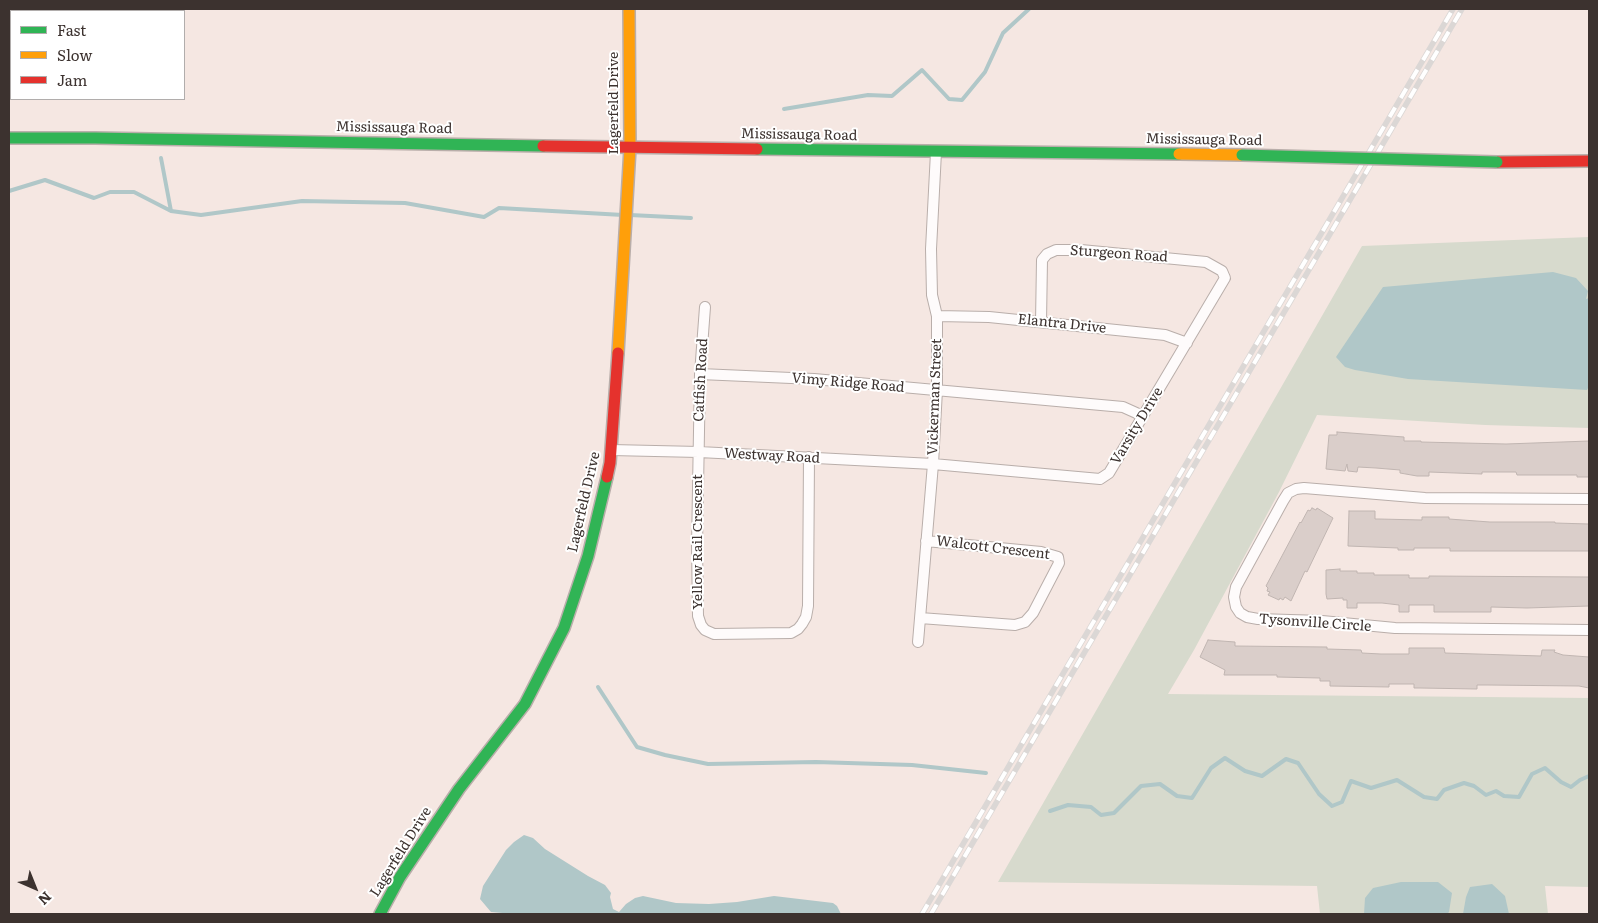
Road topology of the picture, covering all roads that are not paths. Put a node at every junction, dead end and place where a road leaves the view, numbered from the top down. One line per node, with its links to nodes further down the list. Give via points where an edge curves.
1 (629, 9): 3 (main road, Lagerfeld Drive)
2 (9, 138): 3 (main road, Mississauga Road)
3 (630, 148): 4 (main road, Mississauga Road); 14 (main road, Lagerfeld Drive)
4 (936, 152): 5 (main road, Mississauga Road, bridge); 8 (street, Vickerman Street, via 931,249)
5 (1589, 161)
6 (1226, 278): 9 (street, Sturgeon Road, via 1222,271 1206,262 1056,250 1042,260); 10 (street, Varsity Drive)
7 (705, 307): 11 (street, Catfish Road)
8 (936, 316): 9 (street, Elantra Drive); 12 (street, Vickerman Street)
9 (1041, 322): 10 (street, Elantra Drive, via 1165,335)
10 (1187, 343): 13 (street, Varsity Drive)
11 (700, 374): 12 (street, Vimy Ridge Road, via 814,379); 15 (street, Catfish Road)
12 (936, 390): 13 (street, Vimy Ridge Road, via 1123,407); 17 (street, Vickerman Street)
13 (1143, 416): 17 (street, Varsity Drive, via 1109,473 1100,479)
14 (611, 450): 15 (street, Westway Road); 23 (main road, Lagerfeld Drive, via 588,556 564,628 525,704 459,789 400,877)
15 (699, 452): 16 (street, Westway Road); 16 (street, Yellow Rail Crescent, via 698,616 705,630 714,634 791,633 806,617)
16 (810, 457): 17 (street, Westway Road)
17 (933, 464): 19 (street, Vickerman Street)
18 (1589, 499): 21 (street, Tysonville Circle, via 1425,498 1296,489 1283,501 1236,587 1234,597 1240,613 1258,619 1395,628)
19 (926, 541): 20 (street, Vickerman Street); 20 (street, Walcott Crescent, via 1041,552 1058,557 1060,563 1025,622)
20 (920, 618): 22 (street, Vickerman Street)
21 (1589, 630)
22 (918, 642)
23 (380, 914)

